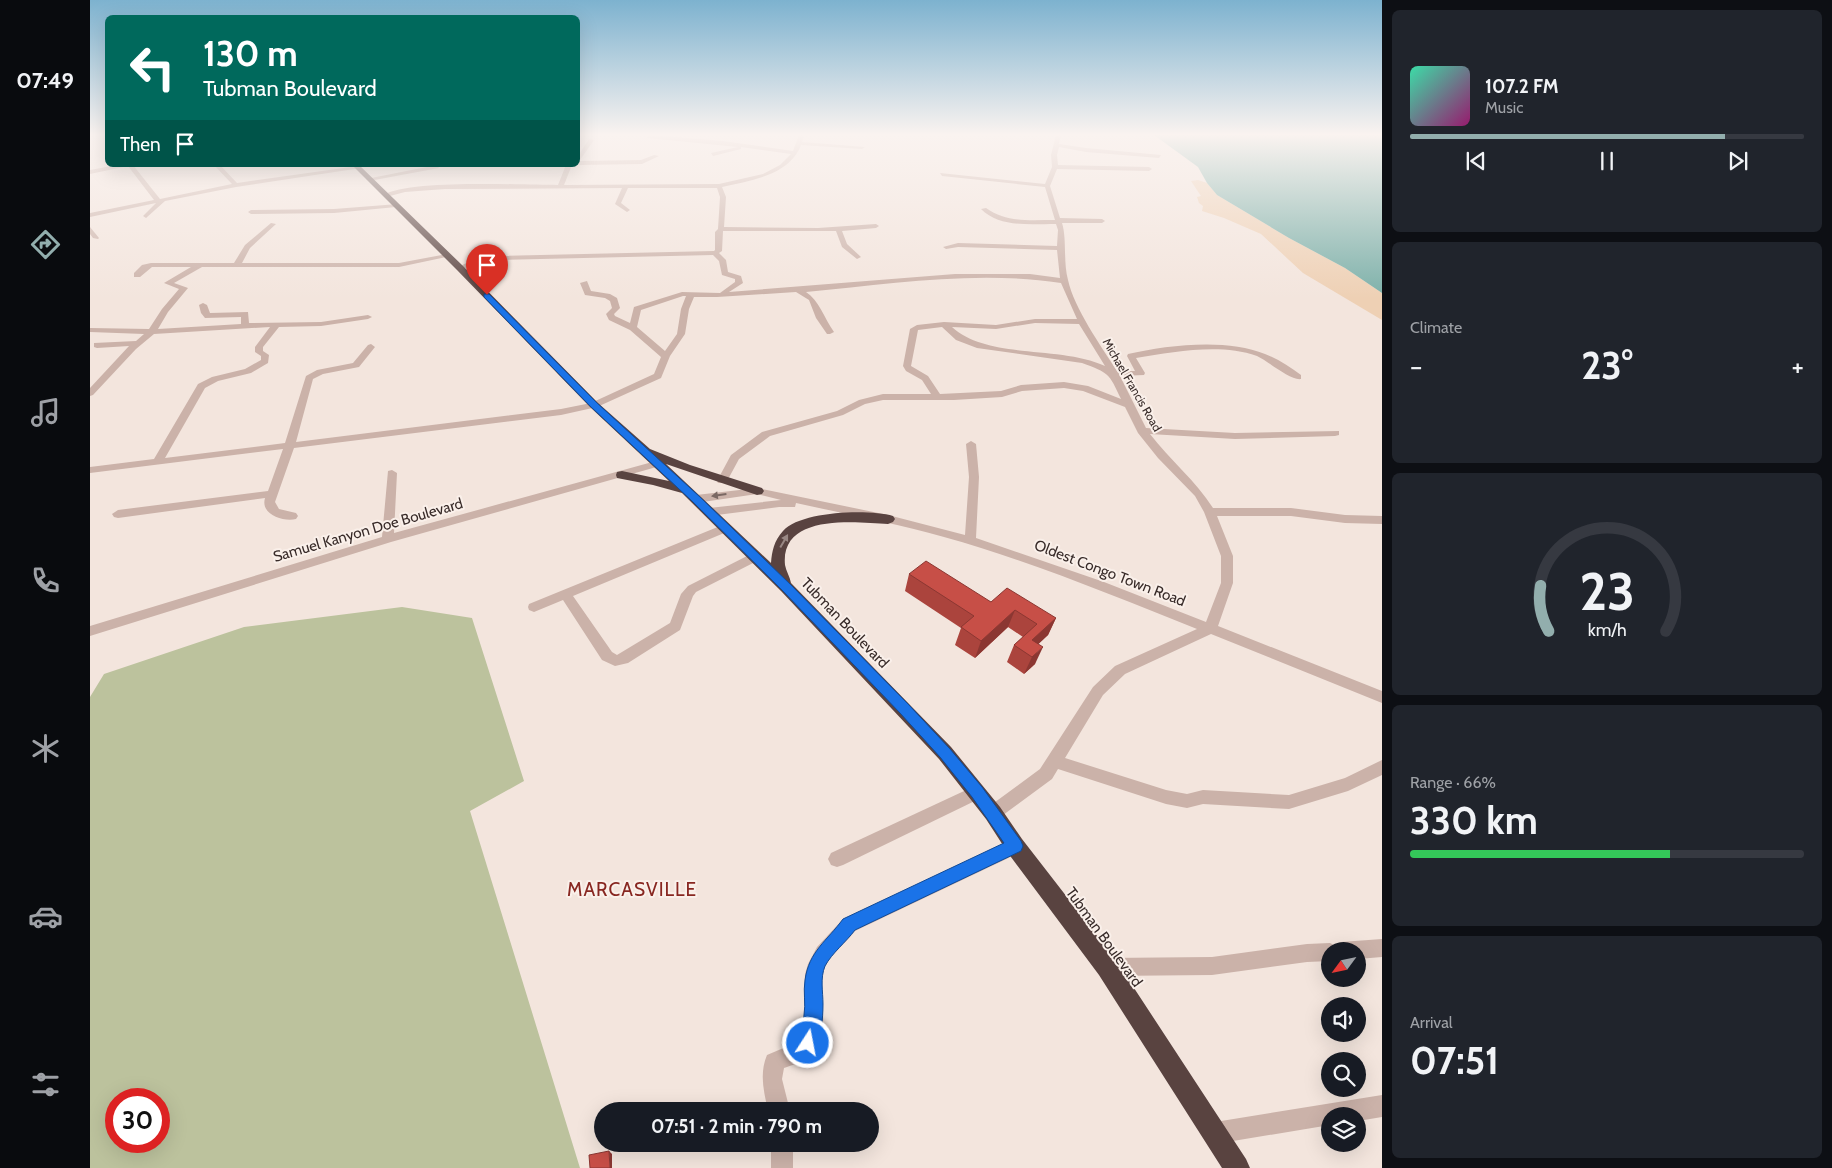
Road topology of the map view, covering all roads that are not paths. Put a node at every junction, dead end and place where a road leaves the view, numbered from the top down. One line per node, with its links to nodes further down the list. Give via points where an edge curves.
1 (152, 190): 8 (street)
2 (213, 190): 8 (street)
3 (381, 190): 9 (highway, Tubman Boulevard)
4 (412, 190): 9 (street, via 405,190)
5 (624, 190): 11 (street, via 618,204)
6 (720, 190): 20 (street, via 723,198)
7 (1048, 190): 15 (street, Michael Francis Road)
8 (161, 200): 13 (street); 14 (street)
9 (391, 200): 12 (street, via 334,211); 26 (highway, Tubman Boulevard)
10 (984, 209): 15 (street, via 990,214 1020,222)
11 (627, 210)
12 (251, 212)
13 (90, 215)
14 (146, 216)
15 (1058, 221): 16 (street); 24 (street, Michael Francis Road, via 1062,239)
16 (1102, 221)
17 (273, 224): 29 (street, via 245,247 244,256)
18 (876, 226): 21 (street)
19 (90, 229): 22 (street)
20 (721, 229): 21 (street); 25 (street, via 718,232 719,251)
21 (839, 230): 27 (street, via 843,242)
22 (96, 238)
23 (946, 247): 24 (street)
24 (1060, 248): 32 (street, Michael Francis Road)
25 (715, 253): 30 (street, via 498,258); 36 (street, via 722,260 726,273 738,278 739,283)
26 (447, 256): 29 (street, via 398,265); 30 (highway, Tubman Boulevard)
27 (857, 257)
28 (202, 264): 29 (street); 31 (street, via 151,265); 45 (street, via 168,283 184,288)
29 (237, 264)
30 (460, 268): 55 (highway, Tubman Boulevard)
31 (137, 275)
32 (1064, 281): 34 (street, via 1030,276 955,276); 39 (street, Michael Francis Road)
33 (584, 284): 44 (street, via 588,294 614,300 616,308 610,314 612,318)
34 (798, 290): 36 (street); 46 (street, via 812,299)
35 (691, 293): 36 (street); 44 (street, via 637,309); 50 (street, via 681,334)
36 (716, 295)
37 (203, 305): 42 (street, via 208,316 246,314)
38 (368, 317): 41 (street, via 322,324)
39 (1082, 322): 40 (street, via 1035,321 996,327); 51 (street, Michael Francis Road)
40 (944, 324): 51 (street, via 959,338 980,346 1083,361); 54 (street, via 914,329 907,366 925,378)
41 (276, 325): 42 (street); 62 (street, via 258,348 265,355 265,361 248,371 201,386)
42 (245, 326): 45 (street)
43 (92, 327): 45 (street)
44 (633, 328): 50 (street)
45 (153, 331): 47 (street)
46 (830, 332)
47 (138, 343): 48 (street); 53 (street)
48 (97, 345)
49 (371, 347): 60 (street, via 356,365 320,372 309,378)
50 (666, 356): 55 (street, via 658,376)
51 (1114, 374): 52 (street, via 1141,373 1131,356 1202,348 1254,353); 56 (street, Michael Francis Road)
52 (1298, 377)
53 (90, 392)
54 (937, 396): 56 (street, via 954,398 1002,394 1020,388 1074,385); 67 (street, via 883,397 766,434 735,457)
55 (594, 405): 60 (street); 61 (highway, Tubman Boulevard)
56 (1129, 405): 57 (street, Michael Francis Road)
57 (1142, 431): 58 (street, via 1235,436); 73 (street, Michael Francis Road, via 1199,494)
58 (1335, 433)
59 (971, 444): 80 (street, via 974,476)
60 (289, 447): 62 (street); 69 (street)
61 (641, 449): 63 (highway, Tubman Boulevard); 67 (highway)
62 (158, 461): 64 (street)
63 (656, 464): 66 (street, Samuel Kanyon Doe Boulevard); 70 (highway, Tubman Boulevard)
64 (90, 470)
65 (392, 473): 79 (street)
66 (622, 475): 70 (highway, via 655,481); 79 (street, Samuel Kanyon Doe Boulevard)
67 (722, 481): 68 (highway)
68 (757, 492): 70 (street, one-way to 70); 71 (street)
69 (270, 494): 74 (street); 75 (street, via 270,508 275,513)
70 (692, 495): 72 (highway, Tubman Boulevard)
71 (819, 504): 72 (street, via 779,503); 76 (street, Oldest Congo Town Road)
72 (709, 512): 78 (highway, Tubman Boulevard)
73 (1210, 512): 77 (street, via 1291,512); 85 (street, Michael Francis Road, via 1227,556 1227,584)
74 (118, 514)
75 (292, 516)
76 (888, 519): 80 (street, Oldest Congo Town Road); 82 (highway, one-way to 76, via 778,565 786,535 806,523 827,518)
77 (1382, 520)
78 (725, 528): 81 (highway, Tubman Boulevard); 83 (street)
79 (388, 539): 86 (street, Samuel Kanyon Doe Boulevard)
80 (970, 541): 85 (street, Oldest Congo Town Road, via 1100,585)
81 (755, 557): 82 (highway, Tubman Boulevard); 83 (street, via 692,589 675,626 615,661 607,656)
82 (786, 587): 90 (highway, Tubman Boulevard, via 945,753)
83 (565, 594): 84 (street)
84 (534, 607)
85 (1210, 629): 87 (street, Oldest Congo Town Road); 88 (street, via 1120,670 1098,692)
86 (90, 630)
87 (1380, 692)
88 (1054, 760): 89 (street, via 1187,801 1203,797 1289,802 1348,784); 91 (street, via 1046,774)
89 (1382, 768)
90 (977, 792): 91 (highway, Tubman Boulevard); 93 (street)
91 (993, 813): 92 (highway, Tubman Boulevard)
92 (1015, 846): 97 (highway, Tubman Boulevard); 98 (street, via 849,924 817,964 813,982 812,1032 808,1043 801,1051 774,1062 772,1079)
93 (837, 858)
94 (1382, 948): 95 (street)
95 (1366, 949)
96 (1321, 952): 97 (street, via 1212,966)
97 (1107, 967): 100 (highway, Tubman Boulevard)
98 (777, 1102)
99 (1382, 1106): 100 (street)
100 (1215, 1133): 103 (highway, Tubman Boulevard)
101 (782, 1152): 102 (street)
102 (782, 1168)
103 (1237, 1168)

